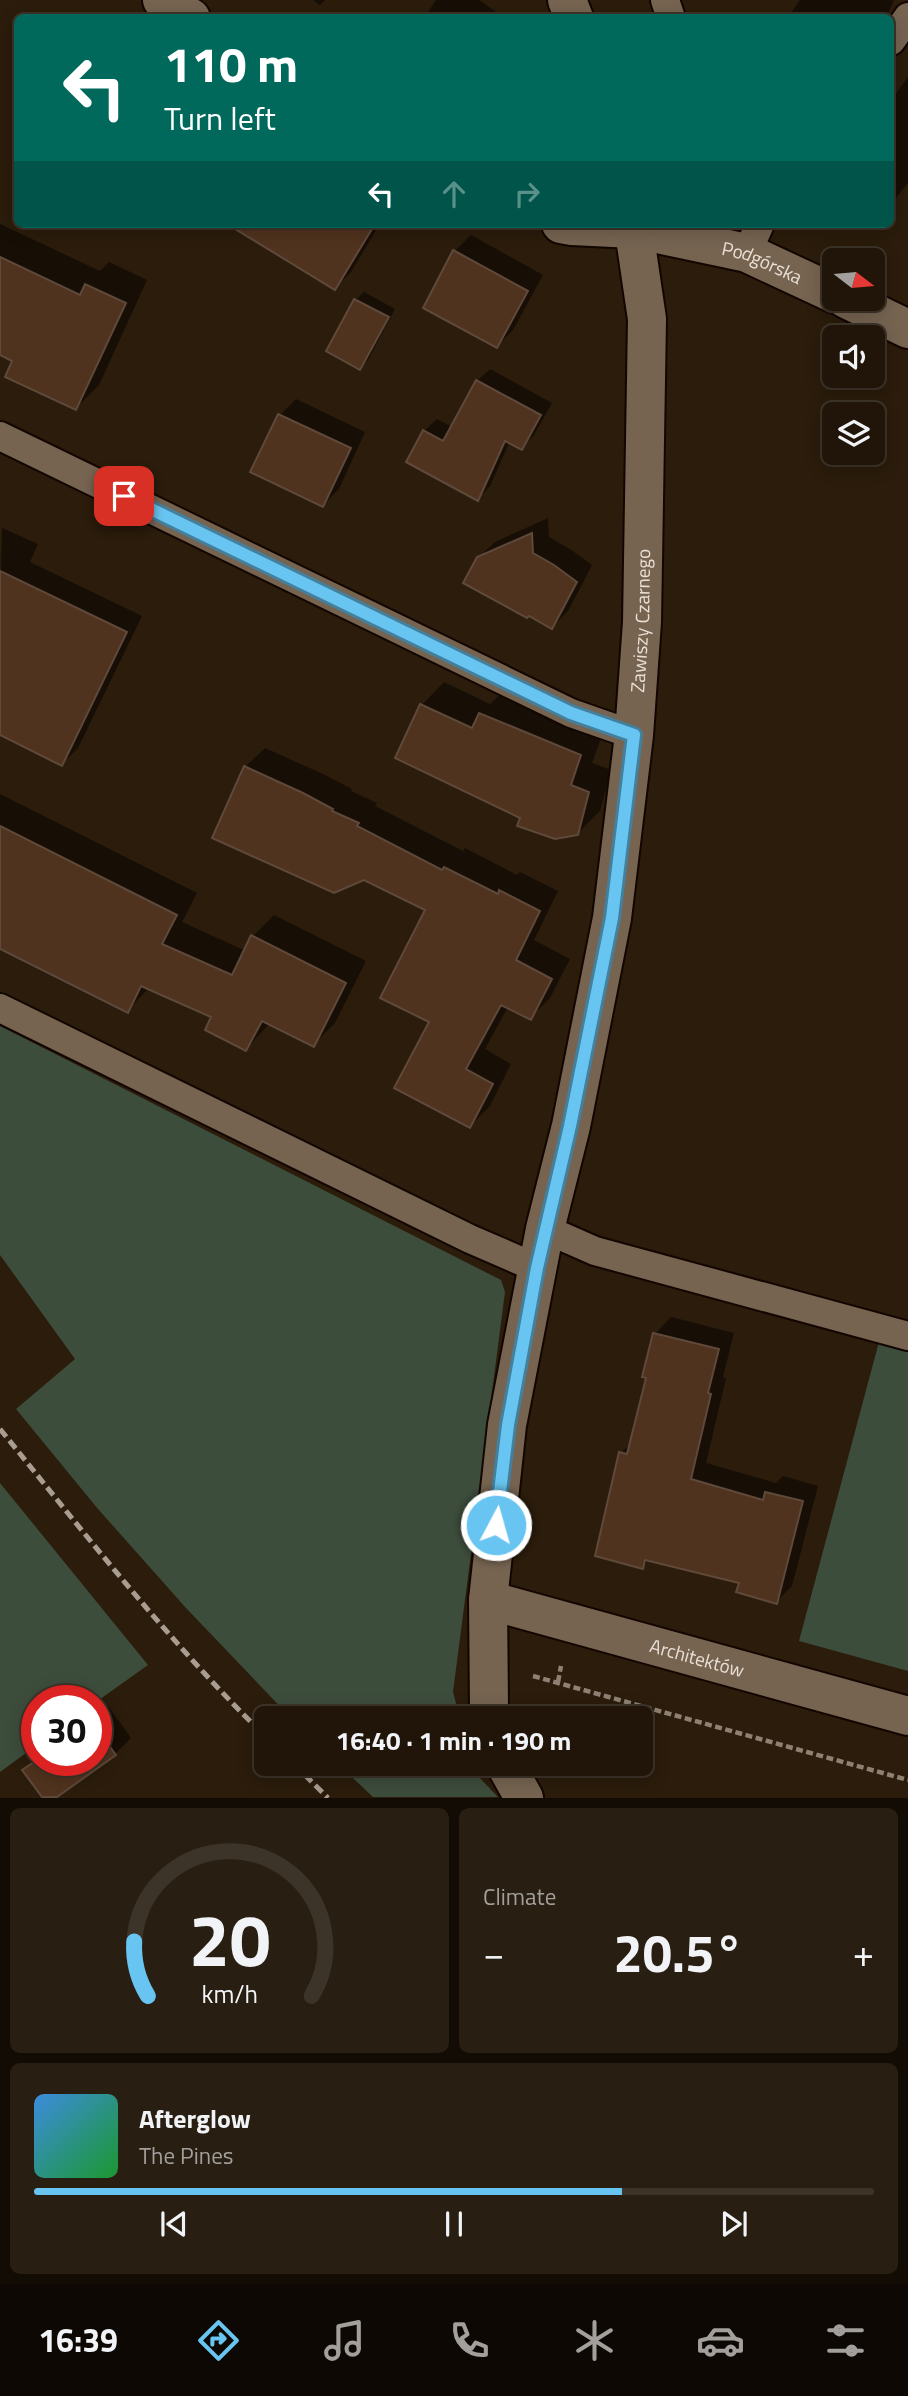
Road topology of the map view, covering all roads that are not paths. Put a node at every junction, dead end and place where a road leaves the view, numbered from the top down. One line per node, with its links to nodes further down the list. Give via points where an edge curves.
1 (162, 0): 2 (street)
2 (185, 14)
3 (908, 17): 4 (lane)
4 (894, 37)
5 (633, 228): 12 (street, Zawiszy Czarnego, via 647,319 642,622)
6 (653, 228): 7 (street, Podgórska)
7 (753, 238): 8 (street, Podgórska)
8 (822, 285)
9 (874, 312): 10 (street)
10 (908, 328)
11 (0, 436): 12 (lane, via 571,713)
12 (634, 735): 14 (street, Zawiszy Czarnego, via 612,918)
13 (0, 1008): 15 (lane, via 470,1240)
14 (545, 1229): 15 (street, Zawiszy Czarnego); 16 (lane, via 595,1251)
15 (537, 1268): 17 (street, Zawiszy Czarnego, via 508,1425)
16 (908, 1336)
17 (488, 1600): 18 (street, Zawiszy Czarnego); 19 (street, Architektów)
18 (490, 1706)
19 (908, 1716)
20 (512, 1776): 21 (street)
21 (524, 1797)

